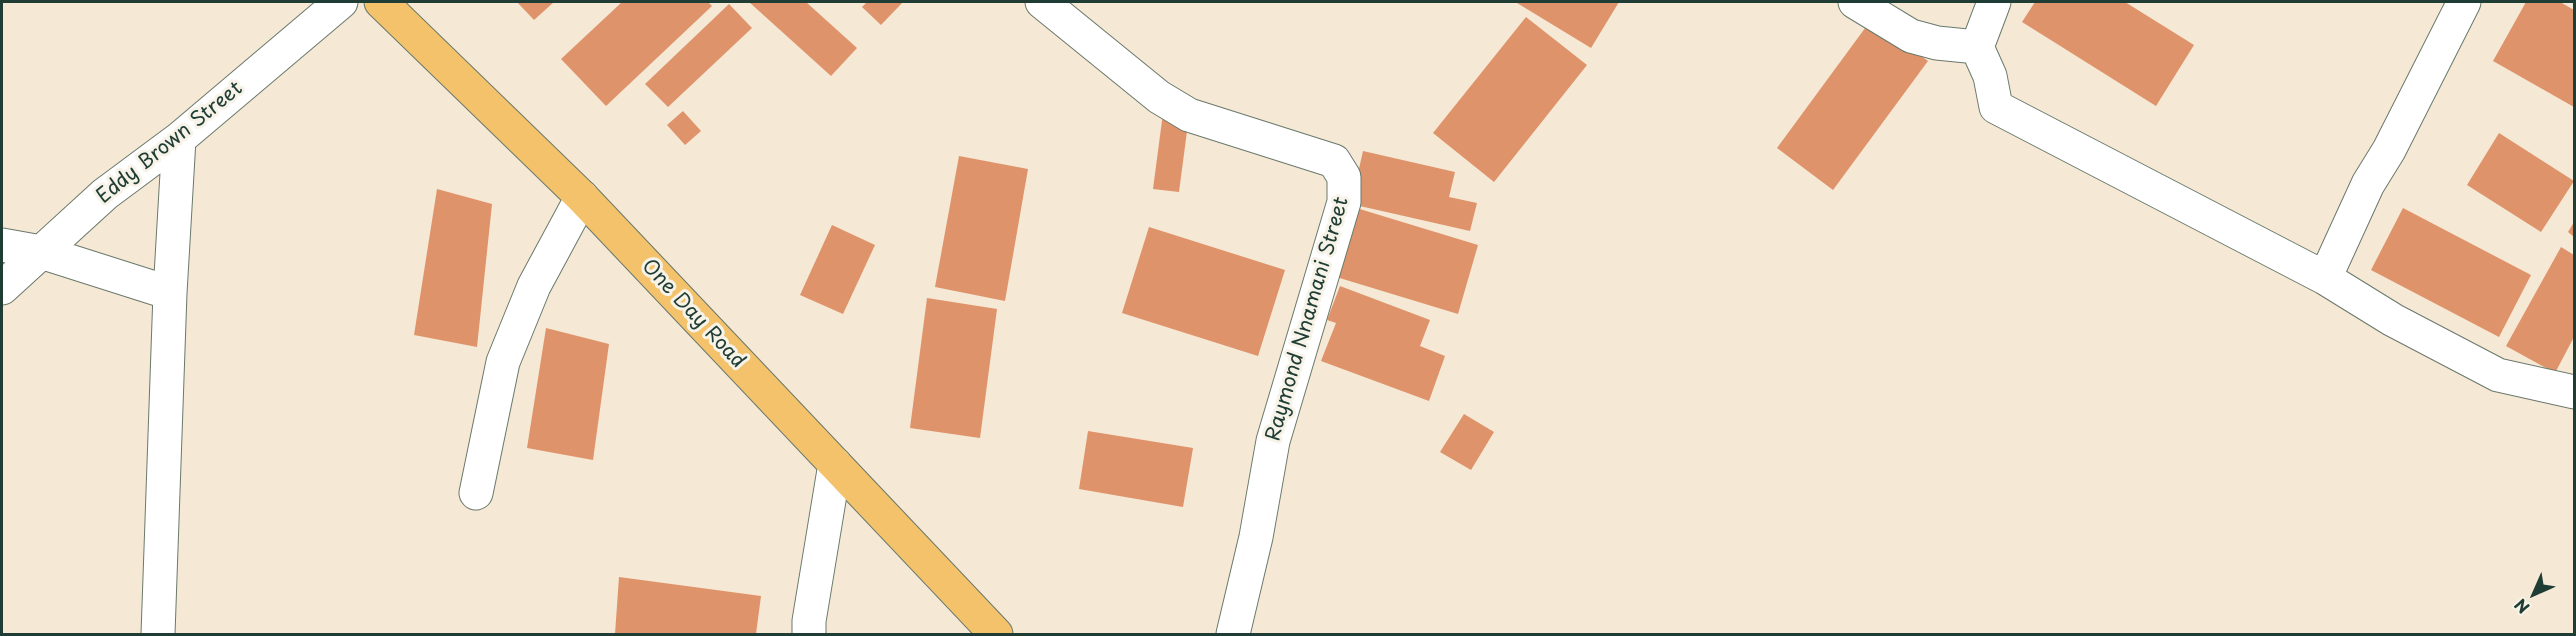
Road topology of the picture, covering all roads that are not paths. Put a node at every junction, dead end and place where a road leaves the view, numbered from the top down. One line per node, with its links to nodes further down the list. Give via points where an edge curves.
1 (341, 2): 8 (street, Eddy Brown Street)
2 (381, 2): 9 (main road, One Day Road)
3 (1042, 2): 21 (street, Raymond Nnamani Street, via 1159,97 1189,115 1334,161 1344,177 1344,201 1273,441)
4 (1855, 2): 7 (street, via 1899,30 1937,43)
5 (1994, 2): 7 (street)
6 (2464, 2): 12 (street, via 2389,150 2368,183)
7 (1977, 47): 12 (street, via 1990,76 1996,107)
8 (179, 139): 11 (street, Eddy Brown Street, via 105,194); 14 (street)
9 (582, 197): 16 (main road, One Day Road); 17 (street, via 534,286 503,362)
10 (2, 245): 11 (street)
11 (41, 252): 13 (street, Eddy Brown Street); 14 (street)
12 (2325, 278): 15 (street, via 2393,320 2498,375)
13 (2, 288)
14 (170, 293): 18 (street)
15 (2574, 392)
16 (835, 464): 19 (street); 20 (main road, One Day Road)
17 (476, 493)
18 (158, 634)
19 (809, 634)
20 (996, 634)
21 (1233, 634)

